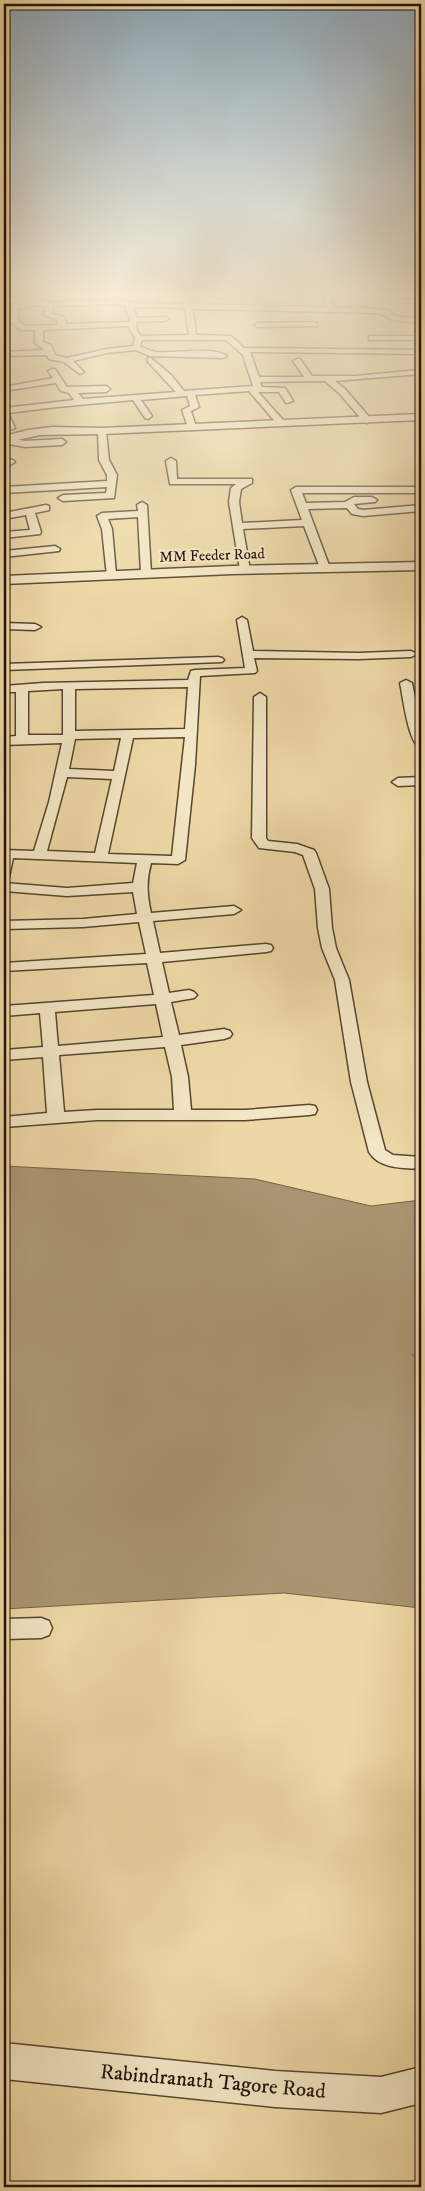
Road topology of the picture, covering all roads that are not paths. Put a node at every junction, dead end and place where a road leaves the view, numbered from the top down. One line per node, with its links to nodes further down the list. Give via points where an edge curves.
1 (8, 396): 9 (street)
2 (76, 396): 12 (street)
3 (184, 396): 11 (street)
4 (187, 396): 13 (street, via 195,407)
5 (259, 396): 18 (street)
6 (287, 396): 10 (street)
7 (347, 396): 17 (street)
8 (136, 398): 11 (street); 12 (street); 15 (street)
9 (18, 401): 12 (street, via 64,407); 14 (street)
10 (290, 401)
11 (172, 402): 13 (street)
12 (81, 403)
13 (186, 410): 19 (street)
14 (4, 412): 20 (street, via 11,428)
15 (148, 416)
16 (421, 417): 17 (street)
17 (367, 420): 18 (street)
18 (281, 423): 19 (street)
19 (192, 427): 21 (street)
20 (4, 429)
21 (102, 431): 22 (street, via 44,431); 25 (street, via 104,460 112,475)
22 (4, 440): 23 (street, via 20,444)
23 (62, 442)
24 (171, 461): 37 (street, via 173,482 249,481 236,488 234,502)
25 (111, 484): 26 (street); 28 (street, via 109,497)
26 (4, 490)
27 (421, 490): 31 (street, via 296,490)
28 (63, 498)
29 (421, 499): 30 (street, via 356,500)
30 (349, 504): 31 (street); 33 (street, via 355,512 363,513)
31 (301, 506): 36 (street)
32 (46, 508): 34 (street)
33 (421, 508)
34 (30, 511): 35 (street); 38 (street, via 36,532)
35 (4, 516)
36 (307, 523): 37 (street); 42 (street)
37 (239, 526): 43 (street)
38 (4, 535)
39 (55, 549): 40 (street)
40 (4, 554)
41 (421, 566): 42 (street, MM Feeder Road)
42 (325, 568): 43 (street, MM Feeder Road)
43 (245, 570): 44 (street, MM Feeder Road)
44 (146, 573): 45 (street, MM Feeder Road); 45 (street, via 142,510 102,516 107,529)
45 (111, 574): 46 (street, MM Feeder Road)
46 (4, 580)
47 (242, 620): 50 (street)
48 (4, 626): 49 (street)
49 (35, 627)
50 (248, 654): 51 (street); 55 (street, via 250,671 195,673)
51 (411, 654)
52 (218, 660): 53 (street)
53 (4, 667)
54 (406, 683): 65 (street, via 414,725)
55 (193, 684): 56 (street); 60 (street)
56 (69, 686): 57 (street); 62 (street)
57 (22, 688): 58 (street); 63 (street)
58 (4, 689)
59 (260, 697): 95 (street, via 259,838 264,845 304,850 312,858 322,889 324,928 342,980 360,1082 377,1152 392,1160)
60 (191, 733): 61 (street); 73 (street, via 179,859)
61 (128, 734): 62 (street); 67 (street)
62 (69, 737): 63 (street); 66 (street)
63 (22, 739): 64 (street)
64 (4, 740)
65 (421, 742)
66 (61, 773): 67 (street); 71 (street)
67 (119, 775): 72 (street)
68 (421, 781): 69 (street)
69 (398, 782)
70 (5, 854): 71 (street); 74 (street)
71 (40, 854): 72 (street)
72 (101, 856): 73 (street)
73 (145, 858): 76 (street)
74 (4, 874)
75 (4, 887): 76 (street, via 66,892)
76 (140, 887): 78 (street)
77 (234, 910): 78 (street)
78 (144, 918): 79 (street); 81 (street)
79 (4, 925)
80 (266, 948): 81 (street)
81 (155, 958): 82 (street); 84 (street)
82 (4, 967)
83 (189, 995): 84 (street)
84 (162, 999): 85 (street); 88 (street)
85 (47, 1007): 86 (street); 89 (street)
86 (4, 1011)
87 (224, 1034): 88 (street)
88 (173, 1041): 89 (street); 92 (street)
89 (52, 1052): 90 (street); 93 (street)
90 (4, 1055)
91 (309, 1110): 92 (street, via 245,1115)
92 (183, 1114): 93 (street)
93 (56, 1117): 94 (street)
94 (4, 1122)
95 (421, 1163)
96 (41, 1628): 97 (street)
97 (4, 1629)
98 (4, 2061): 99 (street, Rabindranath Tagore Road, via 294,2090 380,2095)
99 (421, 2085)

